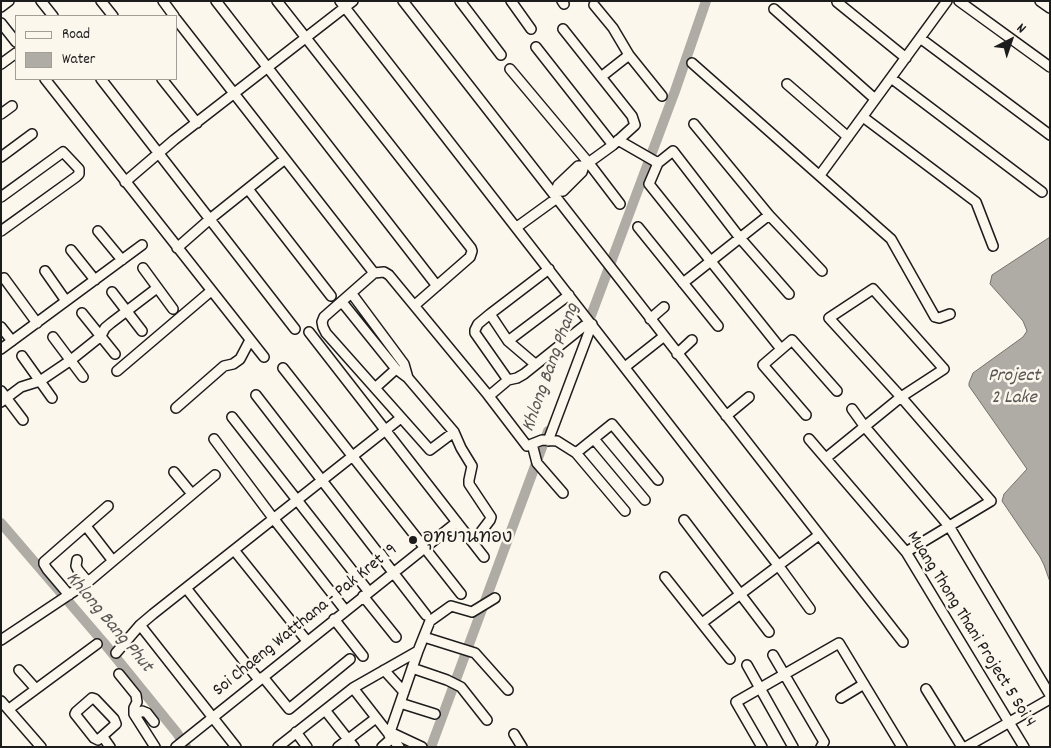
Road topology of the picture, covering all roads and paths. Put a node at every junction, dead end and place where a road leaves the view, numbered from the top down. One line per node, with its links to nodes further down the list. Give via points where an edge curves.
1 (9, 1): 17 (street)
2 (41, 1): 20 (street)
3 (101, 1): 21 (street)
4 (163, 1): 22 (street)
5 (216, 1): 37 (street)
6 (276, 1): 27 (street)
7 (353, 1): 15 (street)
8 (404, 1): 67 (street)
9 (460, 1): 32 (street)
10 (511, 1): 25 (street)
11 (947, 1): 28 (street)
12 (959, 1): 38 (street)
13 (1040, 1): 19 (street)
14 (837, 2): 34 (street)
15 (342, 4): 27 (street); 72 (street)
16 (594, 5): 33 (street)
17 (1, 8)
18 (774, 8): 48 (street)
19 (1050, 8)
20 (51, 15)
21 (112, 15)
22 (173, 15)
23 (178, 22): 46 (street)
24 (1, 23): 29 (street)
25 (531, 29)
26 (563, 30): 40 (street)
27 (305, 38): 37 (street); 91 (street, via 471,248 470,257)
28 (920, 38): 34 (street); 55 (street)
29 (15, 41)
30 (536, 47): 57 (street)
31 (15, 54): 36 (street)
32 (501, 55)
33 (629, 55): 40 (street); 47 (street)
34 (906, 58): 41 (street)
35 (692, 63): 63 (street)
36 (1, 64)
37 (268, 67): 46 (street); 91 (street)
38 (1050, 67)
39 (510, 69): 62 (street)
40 (602, 77): 57 (street, via 634,120 635,125)
41 (891, 78): 48 (street); 66 (street)
42 (46, 80): 64 (street)
43 (102, 80): 58 (street)
44 (163, 80): 52 (street)
45 (787, 84): 56 (street)
46 (234, 94): 52 (street); 60 (street)
47 (662, 96)
48 (875, 99): 51 (street)
49 (12, 106): 50 (street)
50 (1, 114)
51 (863, 116): 56 (street); 78 (street, via 976,202)
52 (197, 122): 58 (street)
53 (694, 124): 70 (street)
54 (32, 134): 59 (street)
55 (1050, 135)
56 (848, 137): 63 (street)
57 (615, 142): 61 (street); 62 (street)
58 (158, 152): 64 (street); 71 (street)
59 (1, 157)
60 (285, 160): 65 (street); 87 (street)
61 (658, 163): 76 (street, via 673,151); 82 (street, via 649,184)
62 (586, 164): 67 (street, via 563,191); 69 (street)
63 (820, 175): 107 (street, via 891,240 935,317)
64 (125, 182): 79 (street)
65 (248, 189): 71 (street); 98 (street)
66 (1042, 192)
67 (555, 194): 72 (street); 108 (street)
68 (1, 197): 75 (street, via 63,152 79,169 79,174)
69 (620, 204)
70 (769, 215): 76 (street); 86 (street)
71 (210, 218): 79 (street); 113 (street)
72 (516, 227): 84 (street)
73 (638, 227): 90 (street)
74 (98, 230): 81 (street)
75 (1, 231)
76 (740, 238): 82 (street); 96 (street)
77 (142, 245): 81 (street)
78 (993, 246)
79 (177, 248): 93 (street)
80 (71, 250): 89 (street)
81 (122, 260): 89 (street)
82 (710, 261): 90 (street); 124 (street)
83 (143, 268): 92 (street)
84 (549, 269): 97 (street); 106 (street)
85 (45, 271): 99 (street)
86 (822, 271)
87 (374, 273): 95 (street); 101 (street, via 389,274)
88 (4, 278): 109 (street)
89 (95, 280): 99 (street)
90 (683, 283): 111 (street)
91 (437, 286): 101 (street)
92 (157, 288): 103 (street); 104 (street)
93 (211, 291): 119 (street); 134 (street)
94 (112, 292): 104 (street)
95 (352, 294): 100 (street); 136 (street, via 404,364)
96 (789, 294)
97 (569, 295): 110 (street); 122 (street)
98 (331, 296)
99 (66, 301): 109 (street)
100 (342, 302): 133 (street); 139 (street, via 324,317 323,327)
101 (415, 305): 142 (street)
102 (664, 307): 108 (street)
103 (173, 308)
104 (126, 310): 114 (street); 116 (street)
105 (82, 313): 116 (street)
106 (490, 314): 122 (street); 137 (street, via 478,324 475,333)
107 (950, 314)
108 (650, 319): 117 (street)
109 (37, 323): 121 (street)
110 (588, 325): 130 (street); 131 (street); 160 (street)
111 (718, 326)
112 (1, 327): 121 (street)
113 (295, 329)
114 (142, 331)
115 (309, 332): 155 (street)
116 (100, 336): 125 (street); 129 (street)
117 (663, 337): 126 (street); 131 (street)
118 (53, 338): 129 (street)
119 (250, 340): 128 (street); 147 (street, via 240,359 224,366)
120 (692, 340): 126 (street)
121 (12, 341): 123 (street)
122 (508, 341): 130 (street)
123 (1, 349)
124 (781, 349): 140 (street, via 792,340); 149 (street, via 763,366)
125 (115, 354)
126 (677, 354): 151 (street)
127 (22, 356): 138 (street)
128 (264, 357)
129 (71, 360): 135 (street); 138 (street)
130 (535, 364): 137 (street, via 517,378)
131 (625, 367): 188 (street)
132 (283, 368): 163 (street)
133 (396, 369): 136 (street); 139 (street)
134 (117, 371)
135 (83, 377)
136 (408, 378): 156 (street)
137 (508, 380): 142 (street)
138 (40, 381): 144 (street); 146 (street)
139 (375, 388): 156 (street, via 430,450)
140 (837, 391)
141 (256, 395): 167 (street)
142 (489, 396): 161 (street, via 527,446)
143 (901, 396): 143 (street, via 944,369 873,289 829,318); 154 (street); 178 (street, via 991,501)
144 (3, 397): 152 (street)
145 (749, 397): 151 (street)
146 (52, 398)
147 (176, 408)
148 (852, 409): 154 (street)
149 (806, 415)
150 (232, 416): 171 (street)
151 (726, 416): 180 (street)
152 (23, 420)
153 (397, 420): 155 (street)
154 (865, 427): 164 (street); 178 (street)
155 (385, 431): 163 (street); 177 (street)
156 (454, 432): 181 (street, via 472,466 469,484 491,517)
157 (594, 438): 162 (street); 168 (street, via 612,424); 172 (street)
158 (214, 439): 175 (street)
159 (809, 439): 164 (street, Muang Thong Thani Project 5 Soi 4)
160 (548, 441): 161 (street); 162 (street, via 557,441)
161 (532, 444): 169 (street, via 538,464)
162 (576, 452): 174 (street)
163 (353, 455): 167 (street); 182 (street)
164 (826, 458): 184 (street, Muang Thong Thani Project 5 Soi 4)
165 (174, 472): 170 (street)
166 (215, 475): 170 (street)
167 (322, 480): 171 (street); 189 (street)
168 (658, 480)
169 (563, 493)
170 (192, 494): 187 (street)
171 (297, 499): 175 (street); 193 (street)
172 (644, 500)
173 (108, 506): 196 (street, via 44,562)
174 (625, 511)
175 (273, 518): 183 (street); 199 (street)
176 (684, 520): 195 (street)
177 (457, 522): 182 (street, Soi Chaeng Watthana - Pak Kret 19); 185 (street)
178 (949, 526): 184 (street); 231 (street)
179 (89, 530): 187 (street)
180 (819, 535): 188 (street); 209 (street)
181 (474, 541)
182 (425, 548): 189 (street, Soi Chaeng Watthana - Pak Kret 19); 194 (street)
183 (234, 550): 192 (street); 208 (street)
184 (906, 552): 244 (street, Muang Thong Thani Project 5 Soi 4)
185 (484, 557)
186 (76, 560): 191 (street, via 78,570)
187 (113, 561): 191 (street)
188 (778, 565): 195 (street); 198 (street)
189 (393, 572): 193 (street, Soi Chaeng Watthana - Pak Kret 19); 200 (street)
190 (665, 577): 202 (street)
191 (88, 582): 196 (street)
192 (186, 588): 203 (street); 223 (street)
193 (366, 594): 199 (street, Soi Chaeng Watthana - Pak Kret 19); 205 (street)
194 (461, 594)
195 (741, 594): 202 (street); 204 (street)
196 (66, 597): 207 (street)
197 (495, 598): 206 (street, via 472,612 452,606 430,621)
198 (810, 609)
199 (345, 610): 201 (street, Soi Chaeng Watthana - Pak Kret 19)
200 (426, 615)
201 (334, 619): 208 (street, Soi Chaeng Watthana - Pak Kret 19); 214 (street)
202 (702, 623): 216 (street)
203 (140, 625): 212 (street); 240 (street)
204 (769, 632)
205 (396, 637)
206 (424, 637): 211 (street); 229 (street, via 475,653)
207 (1, 640)
208 (307, 641): 223 (street, Soi Chaeng Watthana - Pak Kret 19)
209 (903, 642)
210 (97, 644): 227 (street)
211 (418, 651): 218 (street); 220 (street)
212 (116, 653)
213 (773, 655): 222 (street)
214 (363, 656)
215 (350, 659): 223 (street, via 289,709)
216 (730, 659)
217 (747, 665): 225 (street)
218 (412, 668): 230 (street); 242 (street, via 462,687)
219 (19, 670): 227 (street)
220 (384, 670): 226 (street); 230 (street)
221 (119, 674): 239 (street, via 136,695 133,711)
222 (784, 674): 224 (street, via 839,643); 225 (street); 264 (street, via 824,742)
223 (261, 678): 240 (street, Soi Chaeng Watthana - Pak Kret 19)
224 (864, 684): 232 (street); 265 (street)
225 (760, 687): 262 (street, via 736,702); 263 (street)
226 (353, 688): 237 (street); 241 (street)
227 (36, 689): 236 (street)
228 (926, 689): 266 (street)
229 (508, 690)
230 (404, 692): 235 (street)
231 (1050, 694)
232 (841, 698)
233 (1050, 699): 244 (street)
234 (1, 701): 236 (street)
235 (400, 703): 238 (street); 247 (street)
236 (8, 709): 250 (street)
237 (324, 710): 245 (street); 249 (street)
238 (435, 714)
239 (136, 715): 243 (street, via 142,711); 252 (street)
240 (212, 718): 253 (street, Soi Chaeng Watthana - Pak Kret 19); 254 (street)
241 (376, 718): 247 (street); 249 (street)
242 (487, 720)
243 (154, 722)
244 (1008, 722): 266 (street); 267 (street, Muang Thong Thani Project 5 Soi 4)
245 (296, 732): 255 (street); 256 (street)
246 (514, 734): 261 (street)
247 (391, 735): 258 (street); 259 (street); 260 (street)
248 (103, 737): 248 (street, via 95,740 75,714 92,698 115,722 114,728); 251 (street)
249 (351, 743): 257 (street)
250 (41, 747)
251 (110, 747)
252 (155, 747)
253 (176, 747)
254 (236, 747)
255 (278, 747)
256 (307, 747)
257 (338, 747)
258 (382, 747)
259 (399, 747)
260 (422, 747)
261 (522, 747)
262 (762, 747)
263 (793, 747)
264 (821, 747)
265 (902, 747)
266 (964, 747)
267 (1024, 747)

